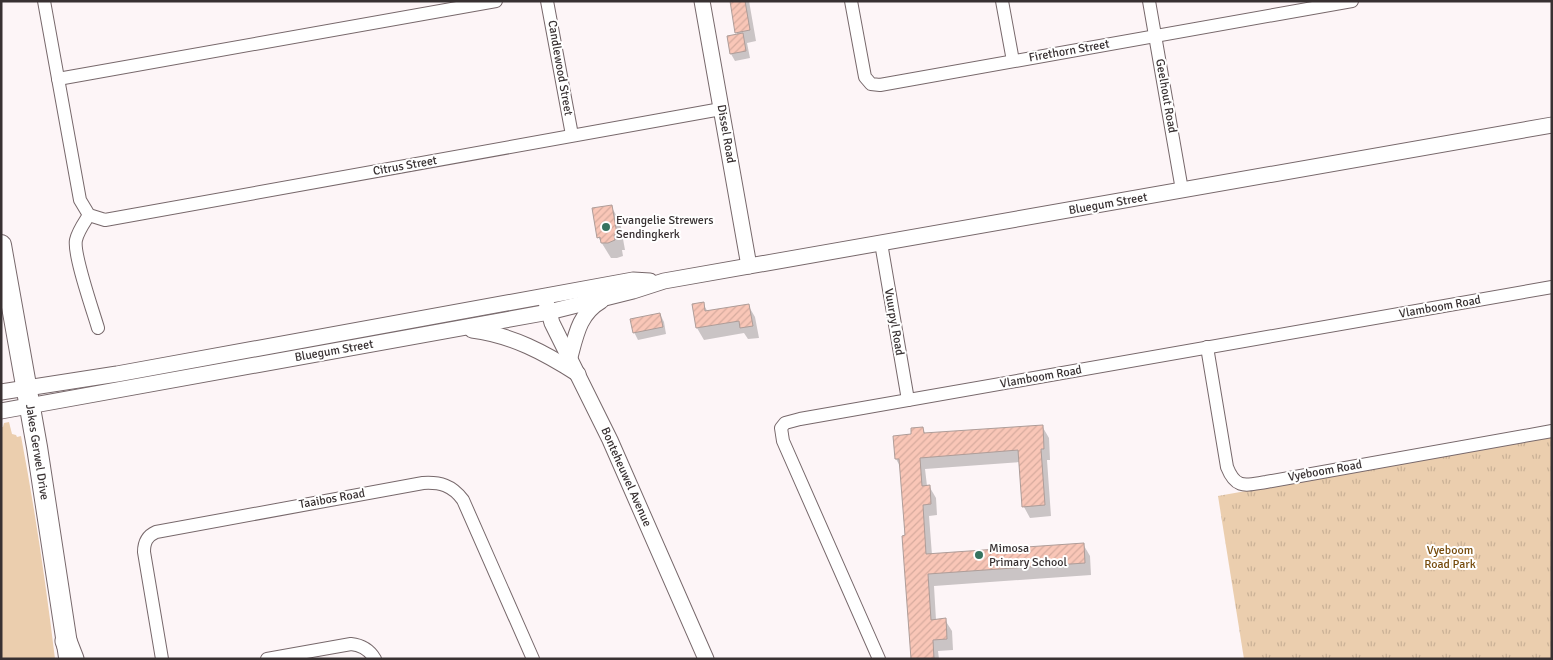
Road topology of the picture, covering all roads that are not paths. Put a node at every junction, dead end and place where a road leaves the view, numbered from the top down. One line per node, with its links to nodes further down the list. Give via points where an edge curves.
1 (44, 1): 11 (street)
2 (496, 1): 11 (street)
3 (547, 1): 14 (street, Candlewood Street)
4 (702, 1): 12 (street, Dissel Road)
5 (851, 1): 10 (street, Firethorn Street, via 865,77 871,84)
6 (1002, 1): 10 (street)
7 (1149, 1): 9 (street, Geelhout Road)
8 (1352, 1): 9 (street, Firethorn Street)
9 (1155, 36): 10 (street, Firethorn Street); 15 (street, Geelhout Road)
10 (1013, 61)
11 (58, 79): 16 (street, via 80,200)
12 (721, 109): 14 (street, Citrus Street); 19 (street, Dissel Road)
13 (1552, 125): 15 (street, Bluegum Street)
14 (572, 136): 16 (street, Citrus Street, via 105,220)
15 (1182, 190): 17 (street, Bluegum Street)
16 (89, 215): 25 (street, via 78,232 76,242)
17 (881, 243): 19 (street, Bluegum Street); 32 (street, Vuurpyl Road)
18 (1, 245): 31 (highway, Jakes Gerwel Drive)
19 (749, 266): 20 (street, Bluegum Street)
20 (664, 281): 22 (street, Bluegum Street, via 633,280); 23 (street, Bluegum Street)
21 (1552, 287): 27 (street, Vlamboom Road)
22 (545, 296): 24 (street, Bonteheuwel Avenue); 31 (street, Bluegum Street, via 127,372)
23 (607, 298): 24 (street, Bluegum Street); 28 (street, via 593,306 580,323)
24 (549, 312): 26 (street, Bluegum Street); 28 (street, Bonteheuwel Avenue)
25 (98, 328)
26 (457, 329): 29 (street, via 511,338); 31 (street, Bluegum Street)
27 (1207, 348): 32 (street, Vlamboom Road); 34 (street, Vyeboom Road, via 1227,467 1239,484)
28 (570, 357): 29 (street, Bonteheuwel Avenue)
29 (578, 374): 40 (street, Bonteheuwel Avenue)
30 (1, 392): 31 (street, Bluegum Street)
31 (28, 397): 33 (street, Bluegum Street); 35 (highway, Jakes Gerwel Drive)
32 (908, 400): 41 (street, Vlamboom Road, via 800,419 781,428 783,441)
33 (1, 411)
34 (1552, 431)
35 (69, 653)
36 (162, 659): 39 (street, Taaibos Road, via 144,552 144,545 151,534 436,482 448,486 463,500)
37 (267, 659): 38 (street, via 351,644 368,650)
38 (375, 659)
39 (533, 659)
40 (706, 659)
41 (879, 659)

